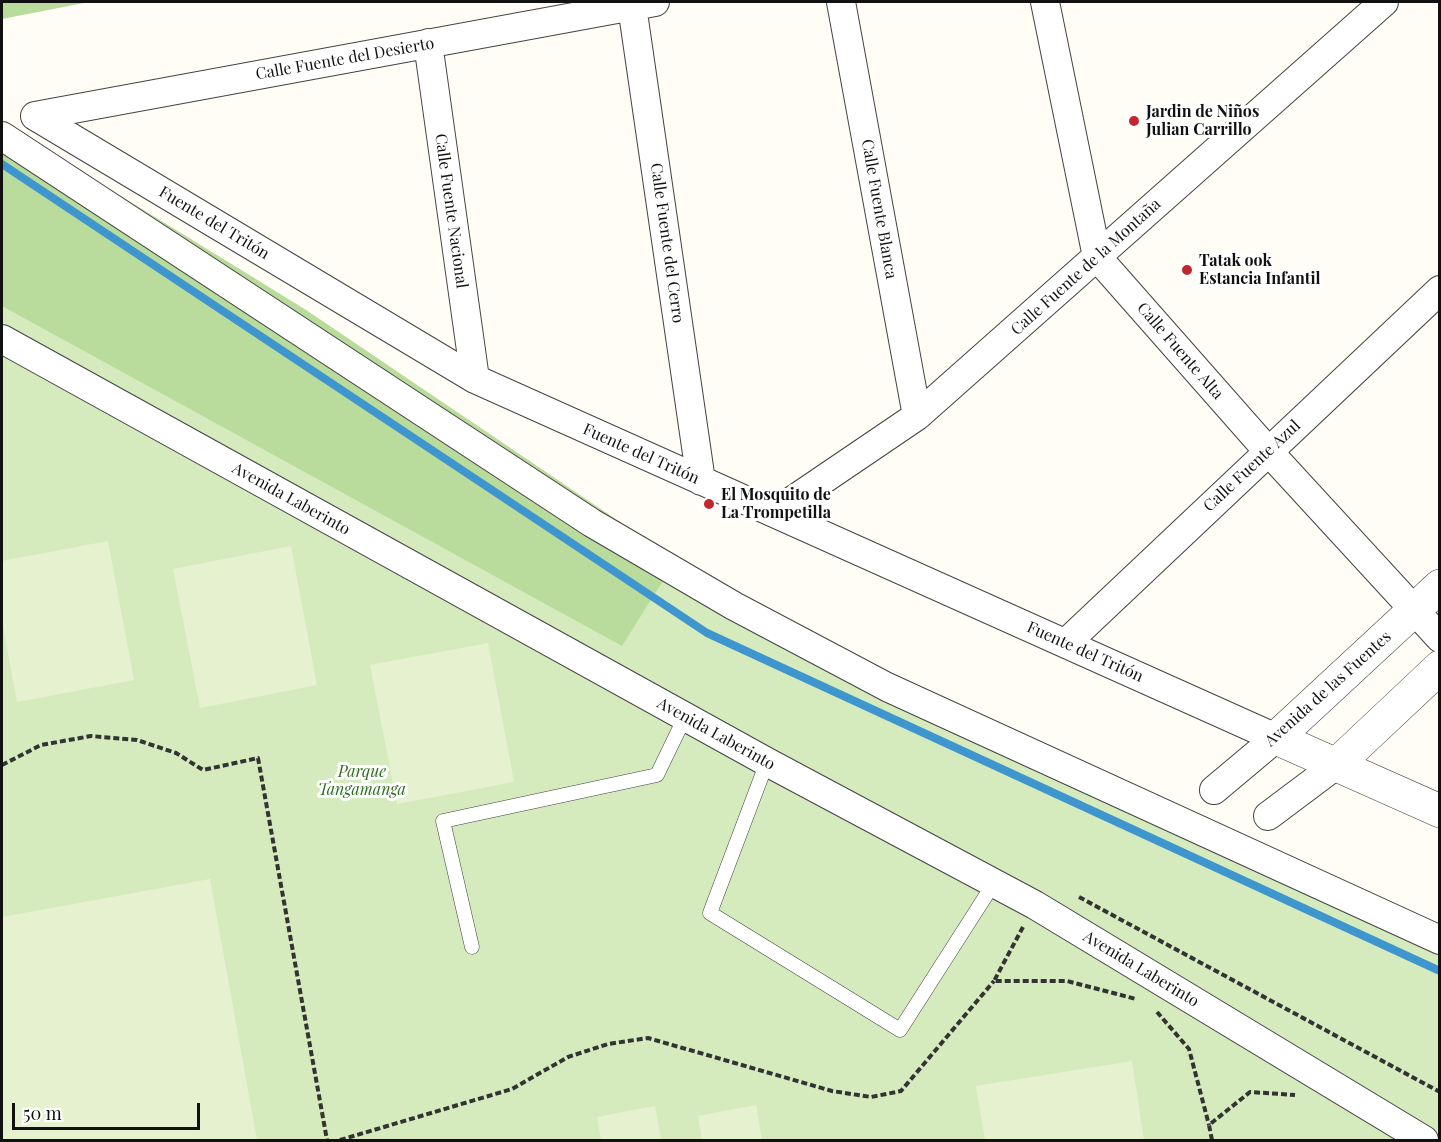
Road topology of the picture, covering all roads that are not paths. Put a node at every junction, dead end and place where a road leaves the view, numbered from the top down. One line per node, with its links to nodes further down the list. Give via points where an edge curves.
1 (841, 2): 12 (street, Calle Fuente Blanca)
2 (1045, 2): 8 (street, Calle Fuente Alta)
3 (1384, 2): 8 (street, Calle Fuente de la Montaña)
4 (644, 4): 5 (street, Calle Fuente del Desierto); 14 (street, Calle Fuente del Cerro)
5 (428, 43): 6 (street, Calle Fuente del Desierto); 11 (street, Calle Fuente Nacional)
6 (35, 116): 11 (street, Fuente del Tritón)
7 (2, 136): 29 (street, via 592,523 734,606 886,687)
8 (1097, 257): 12 (street, Calle Fuente de la Montaña); 13 (street, Calle Fuente Alta)
9 (1440, 290): 13 (street, Calle Fuente Azul)
10 (2, 339): 21 (street, Avenida Laberinto)
11 (475, 379): 14 (street, Fuente del Tritón)
12 (917, 416): 15 (street, Calle Fuente de la Montaña)
13 (1268, 451): 17 (street, Calle Fuente Alta); 19 (street, Calle Fuente Azul)
14 (701, 481): 15 (street, Fuente del Tritón)
15 (774, 513): 19 (street, Fuente del Tritón)
16 (1440, 586): 17 (street, Avenida de las Fuentes)
17 (1414, 610): 18 (street, Calle Fuente Alta); 22 (street, Avenida de las Fuentes)
18 (1440, 638)
19 (1066, 644): 22 (street, Fuente del Tritón)
20 (1440, 667): 24 (street)
21 (685, 717): 23 (street, Avenida Laberinto); 30 (lane, via 657,775 443,821)
22 (1276, 738): 24 (street); 25 (street, Avenida de las Fuentes)
23 (766, 762): 28 (street, Avenida Laberinto); 28 (lane, via 710,913 900,1030)
24 (1336, 765): 26 (street); 27 (street)
25 (1214, 790)
26 (1440, 811)
27 (1268, 816)
28 (994, 883): 31 (street, Avenida Laberinto)
29 (1440, 940)
30 (472, 947)
31 (1424, 1140)

